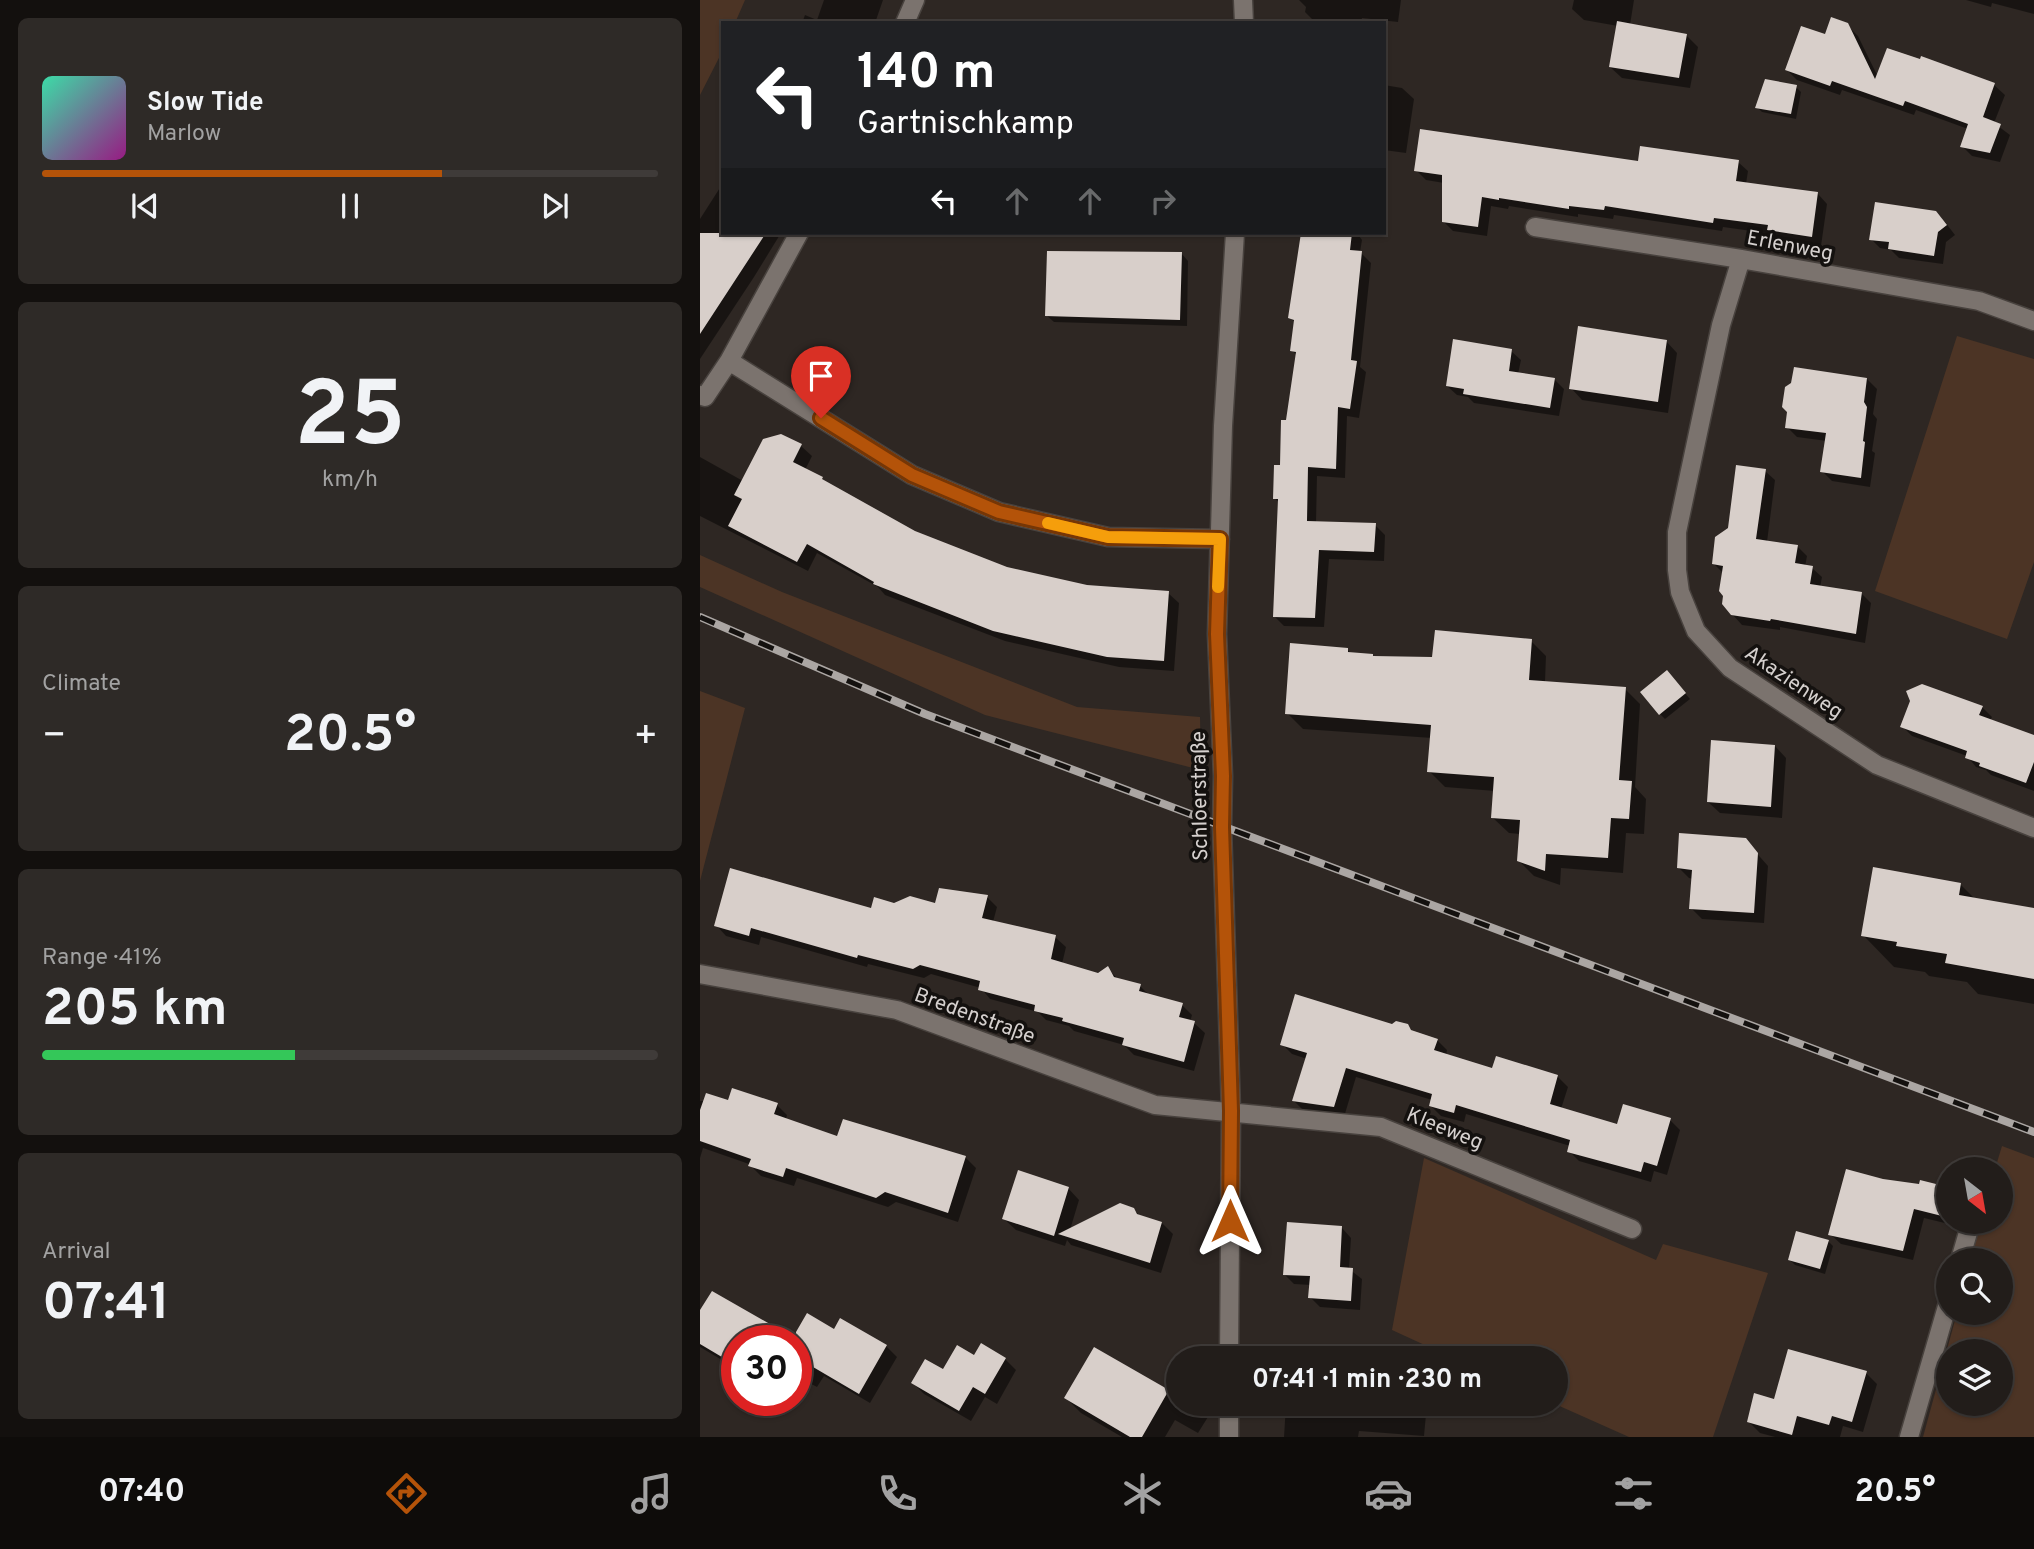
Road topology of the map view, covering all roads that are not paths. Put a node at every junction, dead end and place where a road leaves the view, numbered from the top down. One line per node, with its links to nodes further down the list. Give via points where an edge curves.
1 (915, 0): 3 (street)
2 (1243, 0): 4 (street)
3 (906, 21)
4 (1244, 21)
5 (1535, 227): 8 (street, Erlenweg)
6 (798, 235): 10 (street)
7 (1235, 235): 12 (street, Schloerstraße)
8 (1741, 259): 9 (street, Erlenweg, via 1979,301); 13 (street, Akazienweg, via 1721,325 1677,532 1680,592 1696,631 1730,668 1877,765)
9 (2034, 321)
10 (729, 361): 11 (street, via 705,397); 12 (street, via 912,475 999,512 1108,537)
11 (700, 394)
12 (1220, 539): 15 (street, Schloerstraße, via 1217,634)
13 (2034, 828)
14 (700, 974): 15 (street, Bredenstraße, via 897,1010 1155,1105)
15 (1231, 1111): 16 (street, Kleeweg, via 1381,1127); 18 (street, Schloerstraße)
16 (1632, 1229)
17 (1942, 1325): 21 (street)
18 (1229, 1346)
19 (1229, 1416): 20 (street)
20 (1229, 1437)
21 (1909, 1437)

